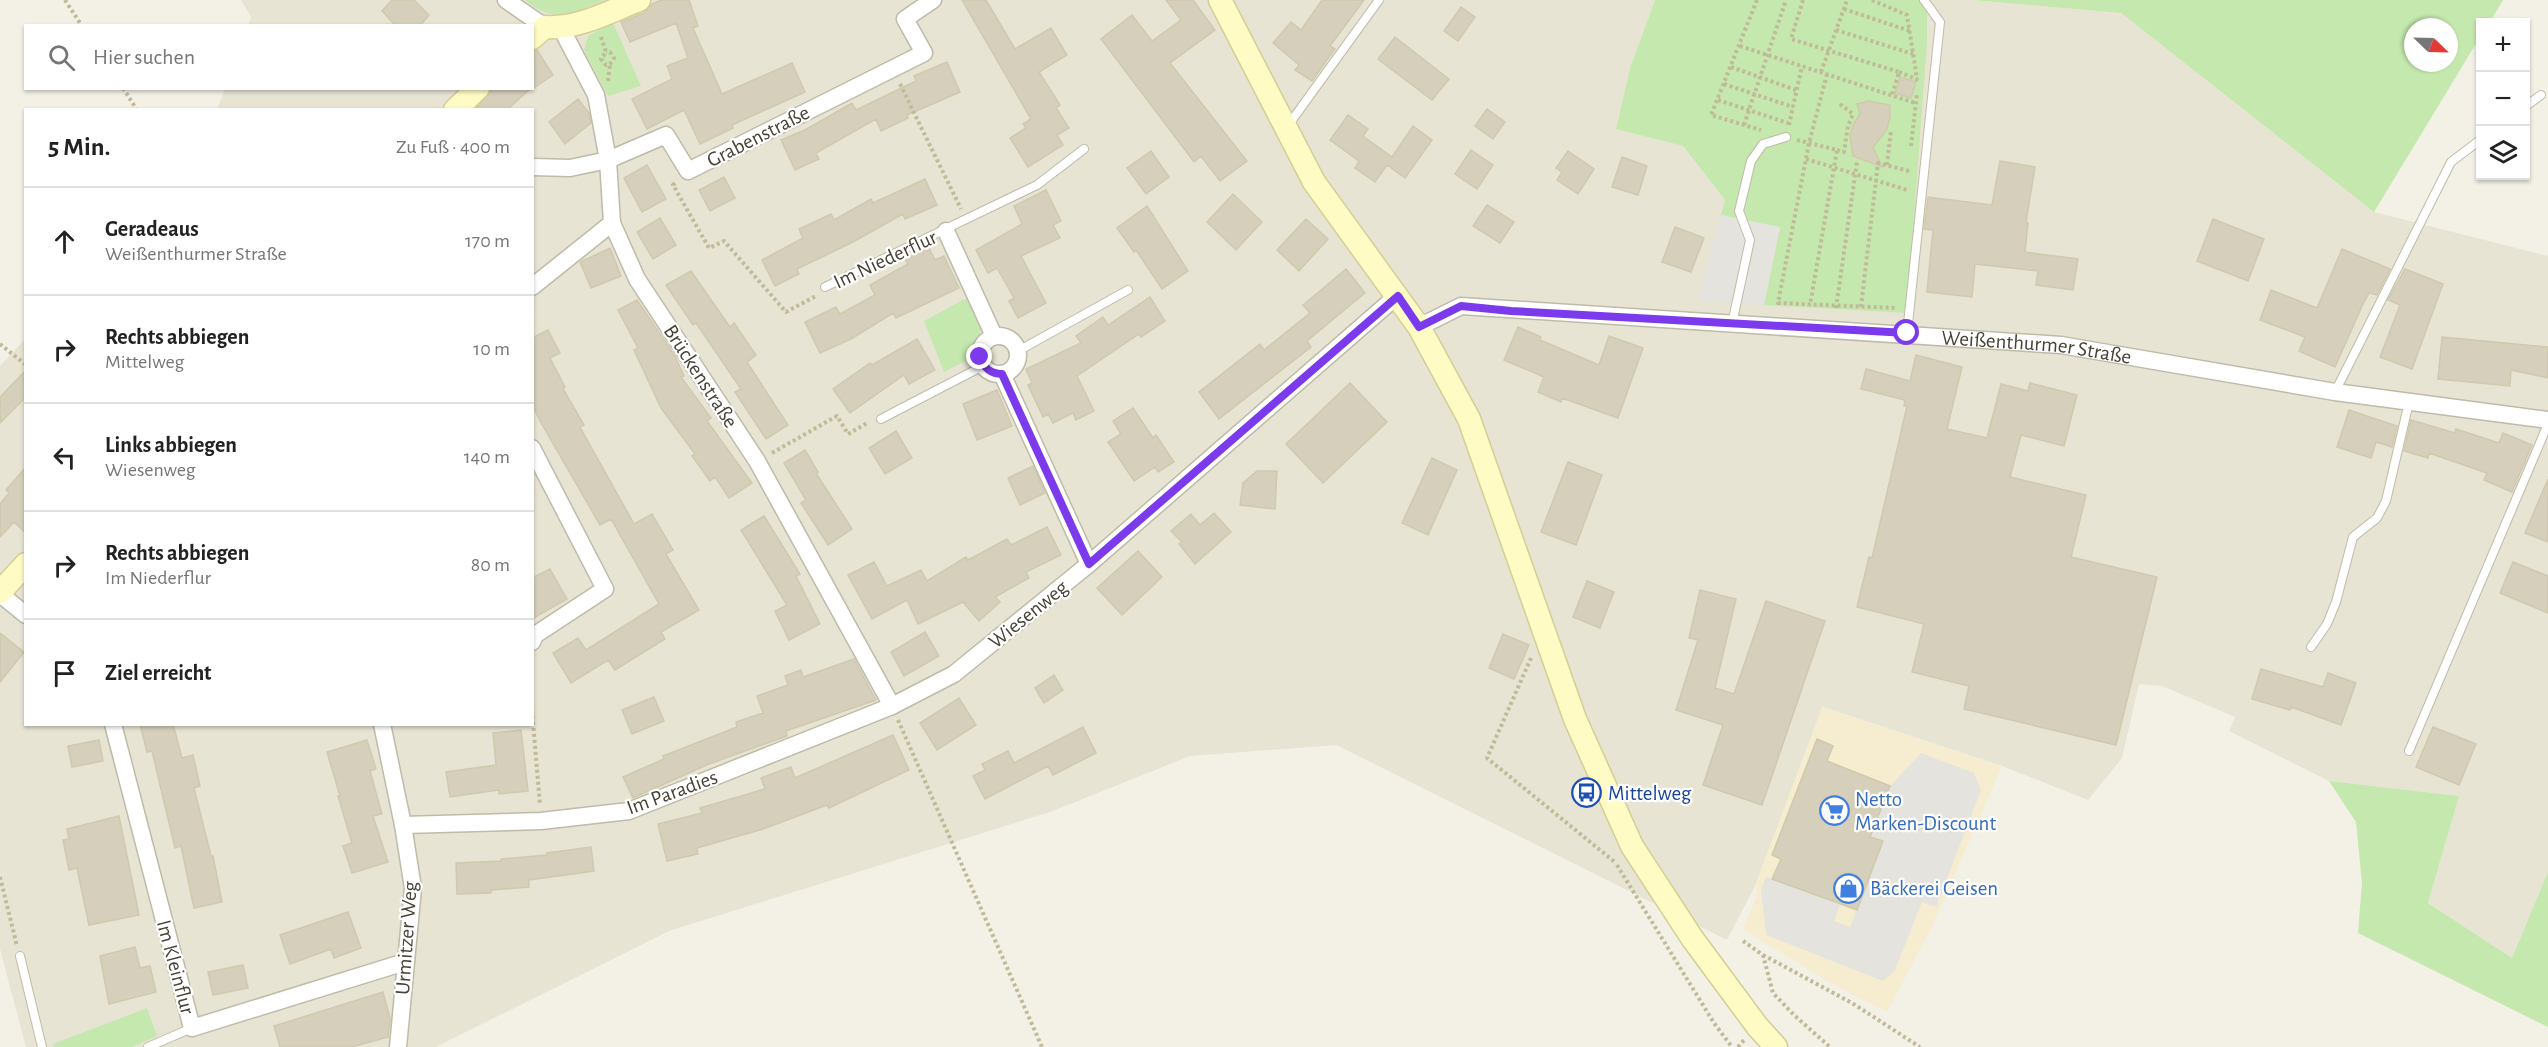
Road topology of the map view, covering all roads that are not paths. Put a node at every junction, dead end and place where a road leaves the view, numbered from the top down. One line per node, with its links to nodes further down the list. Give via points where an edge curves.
1 (506, 0): 7 (street)
2 (639, 0): 7 (street, via 593,19)
3 (933, 0): 16 (street, Grabenstraße, via 905,19 924,53 688,171 666,135)
4 (1220, 0): 12 (street)
5 (1379, 0): 12 (lane)
6 (1924, 0): 26 (lane, via 1940,22)
7 (546, 31): 16 (street, Brückenstraße, via 596,95)
8 (476, 90): 11 (street)
9 (2541, 95): 10 (lane)
10 (2530, 103)
11 (457, 108)
12 (1285, 129): 23 (street, via 1314,182)
13 (1786, 137): 24 (lane, via 1763,144 1751,161 1739,211 1750,240)
14 (2476, 144): 31 (lane, via 2451,162)
15 (1084, 149): 19 (lane, Im Niederflur, via 1037,185)
16 (608, 160): 17 (street, Grabenstraße, via 570,168); 18 (street, Brückenstraße)
17 (534, 167)
18 (612, 223): 20 (street); 43 (street, Brückenstraße, via 637,279 757,461)
19 (946, 231): 21 (lane, Im Niederflur); 27 (street, Im Niederflur)
20 (534, 285)
21 (825, 287)
22 (1128, 290): 28 (lane)
23 (1398, 296): 25 (street); 37 (street, Wiesenweg)
24 (1732, 324): 25 (street, Weißenthurmer Straße, via 1461,306); 26 (street, Weißenthurmer Straße)
25 (1419, 327): 54 (street, via 1469,418 1575,719 1632,846 1692,938)
26 (1907, 333): 31 (street, Weißenthurmer Straße, via 2061,345)
27 (994, 336): 28 (street, via 1009,338); 29 (street, via 982,345)
28 (1018, 351): 30 (street, via 1016,365)
29 (983, 366): 30 (street); 33 (lane)
30 (1002, 374): 37 (street)
31 (2335, 392): 32 (street, Weißenthurmer Straße)
32 (2409, 402): 34 (street, Weißenthurmer Straße); 42 (lane, via 2386,501 2377,518 2353,537 2336,602)
33 (881, 419)
34 (2548, 420)
35 (2548, 424): 46 (lane)
36 (534, 452): 41 (street, via 605,589)
37 (1089, 564): 43 (street, Wiesenweg, via 954,674)
38 (24, 566): 39 (street)
39 (0, 593): 40 (street)
40 (24, 613)
41 (534, 637)
42 (2311, 647)
43 (892, 706): 47 (street, Im Paradies, via 629,811 541,821)
44 (114, 726): 50 (street, Im Kleinflur)
45 (382, 726): 47 (street, Urmitzer Weg)
46 (2409, 751)
47 (403, 825): 49 (street, Urmitzer Weg, via 413,888)
48 (20, 956): 51 (lane)
49 (405, 962): 50 (street, Im Kleinflur); 53 (street, Urmitzer Weg)
50 (192, 1028): 52 (lane)
51 (42, 1047)
52 (148, 1047)
53 (398, 1047)
54 (1776, 1047)

